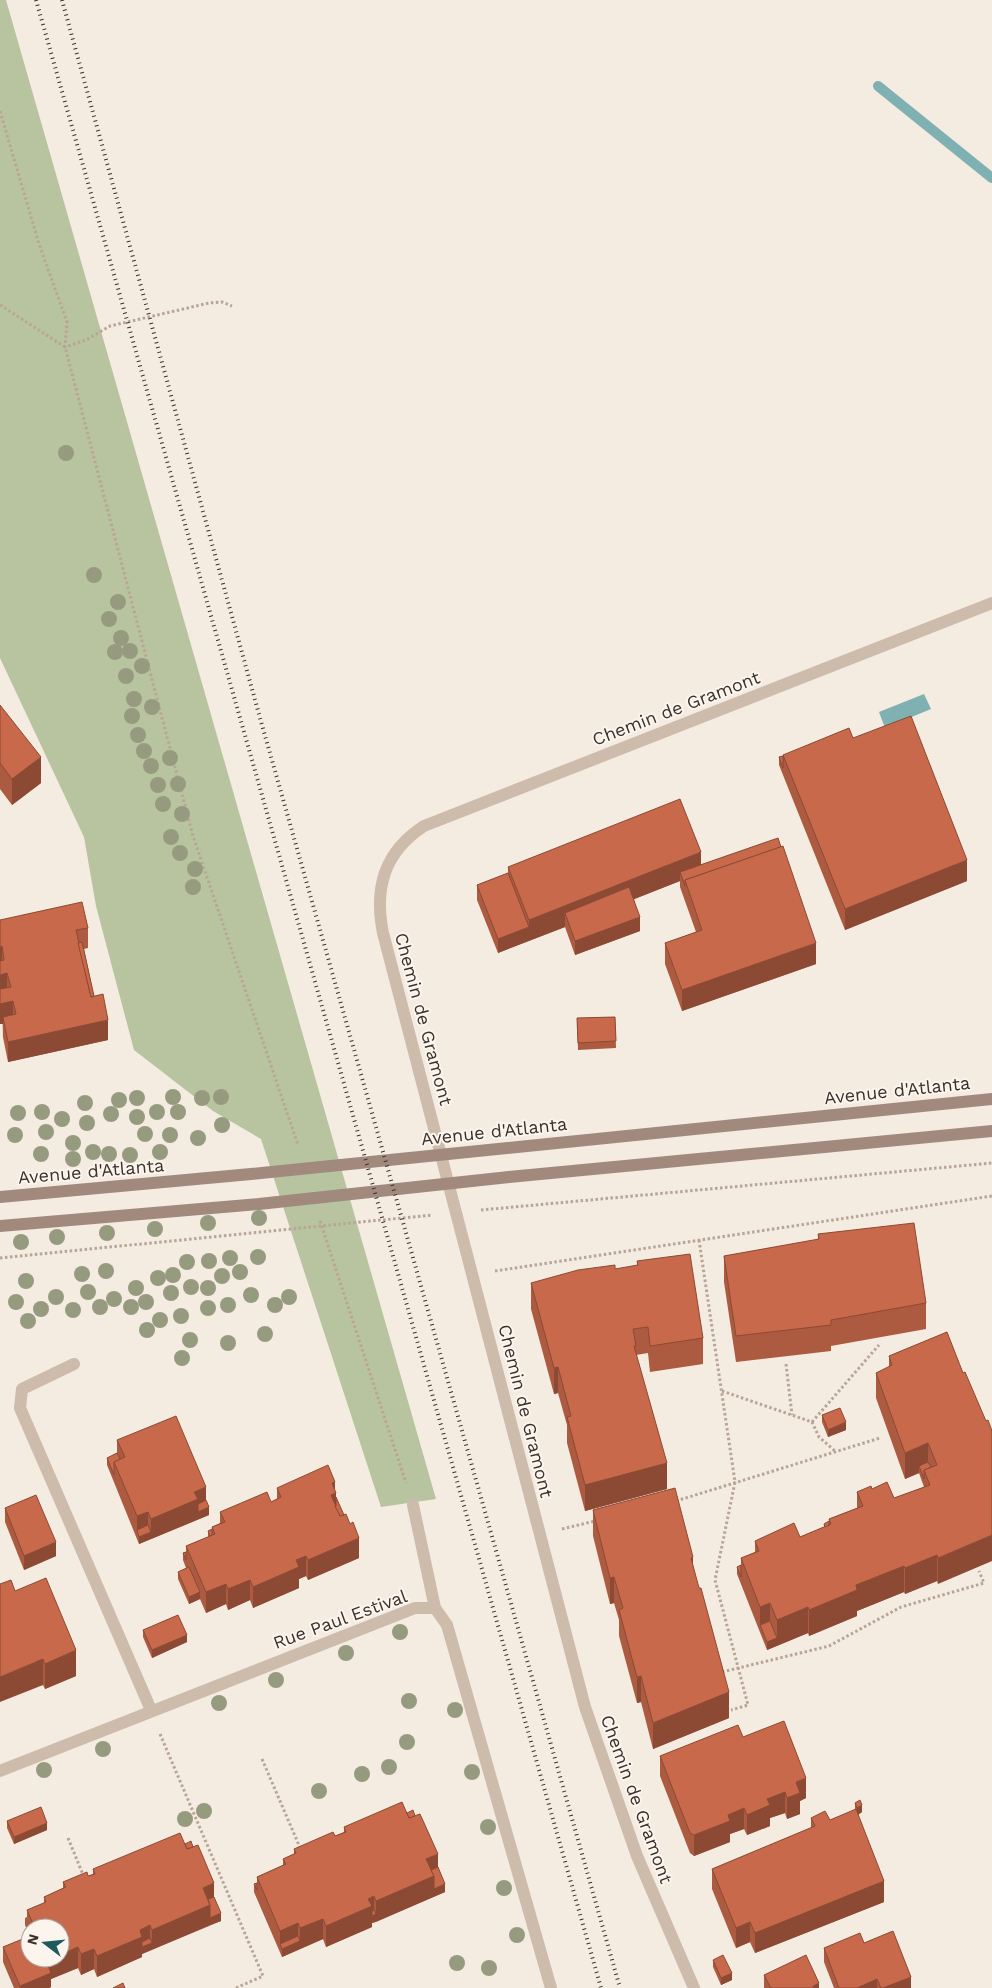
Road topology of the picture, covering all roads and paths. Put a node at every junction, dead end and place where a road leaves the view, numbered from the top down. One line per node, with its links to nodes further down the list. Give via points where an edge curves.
1 (0, 111): 4 (path, via 67,322)
2 (0, 305): 4 (path)
3 (232, 306): 4 (path, via 222,302 209,303 110,326 86,340)
4 (65, 347): 8 (path, via 193,836)
5 (992, 604): 18 (street, Chemin de Gramont, via 446,817 412,834 399,848 383,879 378,910)
6 (992, 1099): 11 (main road, Avenue d'Atlanta)
7 (992, 1131): 15 (main road, via 259,1204)
8 (300, 1154)
9 (992, 1164): 12 (path)
10 (992, 1196): 16 (path)
11 (0, 1197)
12 (479, 1210)
13 (440, 1214): 17 (path)
14 (319, 1216): 29 (path)
15 (0, 1226)
16 (699, 1240): 18 (path); 22 (path)
17 (0, 1258)
18 (472, 1273): 31 (street, Chemin de Gramont)
19 (879, 1345): 24 (path)
20 (74, 1364): 36 (street, via 22,1389 20,1408)
21 (786, 1364): 23 (path)
22 (722, 1391): 23 (path); 27 (path)
23 (792, 1415): 24 (path)
24 (812, 1422): 26 (path, via 818,1437)
25 (880, 1438): 26 (path)
26 (835, 1451): 27 (path)
27 (735, 1482): 28 (path); 34 (path, via 715,1580)
28 (670, 1503)
29 (414, 1505): 33 (street)
30 (605, 1519): 31 (path)
31 (540, 1535): 46 (street, Chemin de Gramont, via 598,1748 637,1856)
32 (980, 1571): 34 (path, via 984,1583 901,1607 829,1646)
33 (435, 1608): 36 (street, Rue Paul Estival, via 415,1608); 45 (street, Rue Paul Estival, via 447,1625)
34 (739, 1668): 35 (path); 37 (path, via 748,1705)
35 (722, 1672)
36 (151, 1710): 40 (street, Rue Paul Estival)
37 (731, 1710)
38 (165, 1745): 44 (path, via 263,1976)
39 (262, 1759): 42 (path)
40 (0, 1771)
41 (68, 1838): 43 (path)
42 (303, 1855)
43 (85, 1879)
44 (236, 1988)
45 (551, 1988)
46 (694, 1988)

